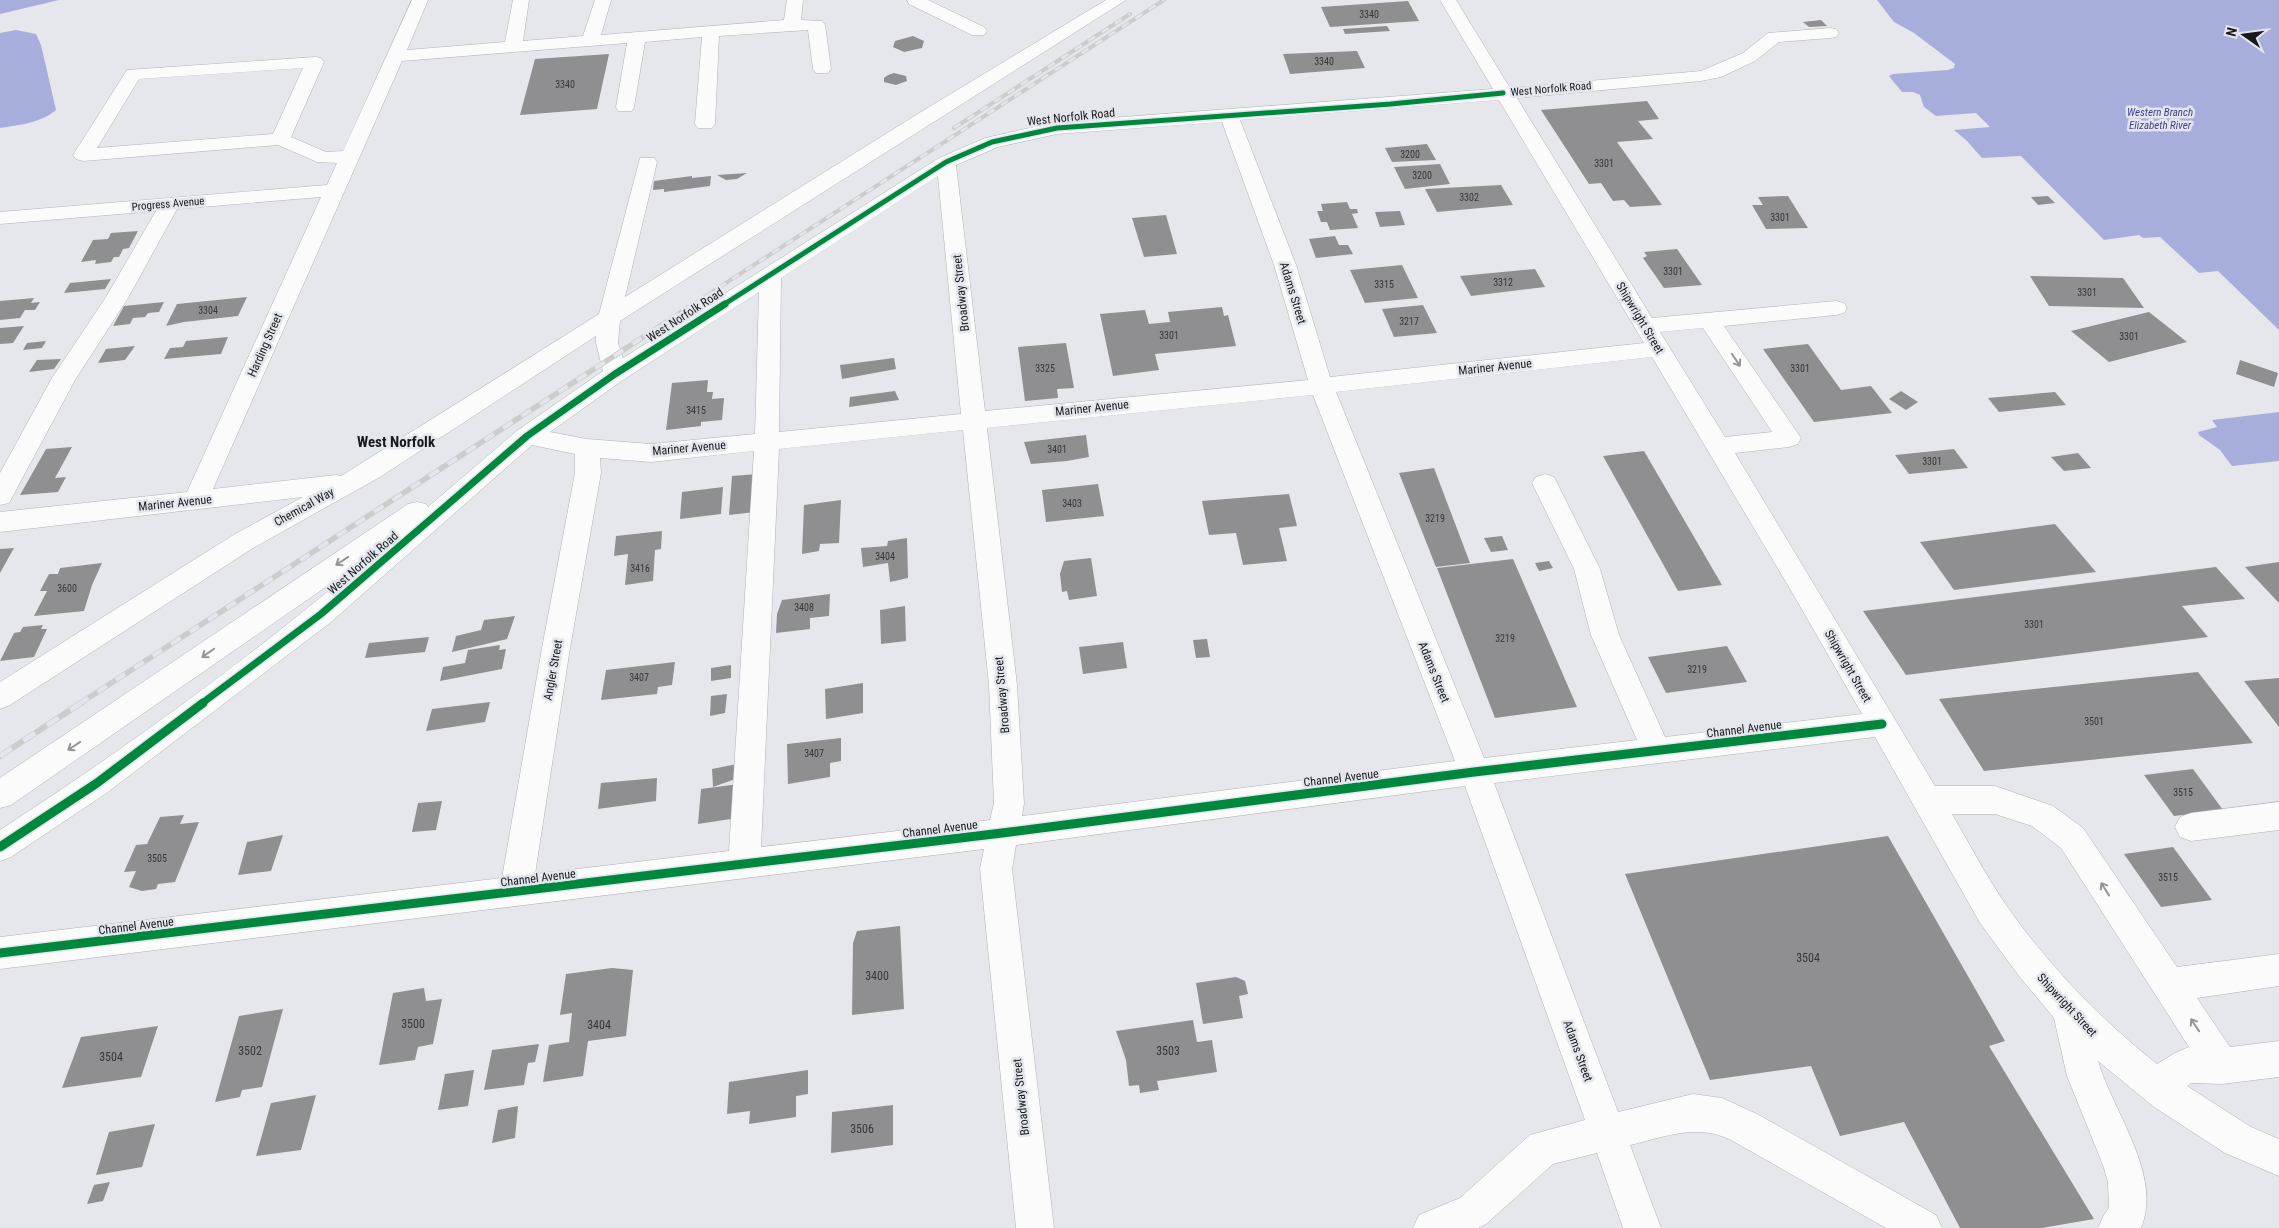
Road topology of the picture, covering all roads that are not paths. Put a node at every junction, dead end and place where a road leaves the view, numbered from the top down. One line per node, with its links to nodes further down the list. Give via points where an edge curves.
1 (420, 0): 15 (street, Harding Street)
2 (521, 0): 14 (street)
3 (603, 0): 13 (street)
4 (795, 0): 8 (street)
5 (915, 0): 9 (street)
6 (1448, 0): 17 (street, Shipwright Street)
7 (1110, 1): 30 (street, Chemical Way)
8 (792, 25): 10 (street); 16 (street, via 816,26)
9 (978, 31)
10 (711, 32): 12 (street); 20 (street)
11 (1830, 32): 17 (street, West Norfolk Road, via 1774,37 1750,57 1701,76)
12 (637, 37): 13 (street); 18 (street)
13 (590, 41): 14 (street)
14 (513, 47): 15 (street)
15 (395, 56): 22 (street, Harding Street)
16 (822, 70)
17 (1503, 93): 19 (street, West Norfolk Road); 32 (street, Shipwright Street)
18 (625, 108)
19 (1230, 116): 24 (street, West Norfolk Road, via 1057,128 992,142); 34 (street, Adams Street, via 1285,264)
20 (704, 124)
21 (280, 139): 21 (street, via 201,146 83,155 133,74 315,62); 22 (street, via 324,158)
22 (351, 156): 25 (street, Harding Street)
23 (647, 162): 30 (street)
24 (946, 162): 28 (street, West Norfolk Road); 35 (street, Broadway Street)
25 (336, 190): 26 (street, Progress Avenue); 43 (street, Harding Street)
26 (170, 204): 27 (street, Progress Avenue); 42 (street, via 116,298 64,378)
27 (3, 222)
28 (770, 274): 33 (street, West Norfolk Road); 37 (street)
29 (1836, 308): 31 (street, Mariner Avenue)
30 (609, 318): 33 (street, via 608,343); 40 (street, Chemical Way)
31 (1709, 320): 32 (street, Mariner Avenue); 38 (street, one-way to 38, via 1789,438)
32 (1651, 337): 34 (street, Mariner Avenue); 38 (street, Shipwright Street)
33 (615, 374): 36 (street, West Norfolk Road)
34 (1321, 385): 35 (street, Mariner Avenue); 48 (street, Adams Street)
35 (974, 420): 37 (street, Mariner Avenue); 53 (street, Broadway Street, via 1003,685 1009,803)
36 (520, 441): 39 (street, Mariner Avenue); 49 (street, West Norfolk Road, one-way to 49); 54 (street, West Norfolk Road, via 321,614 97,783)
37 (767, 441): 39 (street, Mariner Avenue, via 651,453); 55 (street)
38 (1718, 447): 46 (street, Shipwright Street)
39 (587, 448): 56 (street, Angler Street, via 588,473)
40 (350, 482): 43 (street, Mariner Avenue); 45 (street, Chemical Way, via 244,541)
41 (1545, 483): 47 (street, via 1587,569 1605,635)
42 (0, 496)
43 (195, 501): 44 (street, Mariner Avenue)
44 (0, 522)
45 (0, 697)
46 (1882, 724): 47 (street, Channel Avenue); 50 (street, Shipwright Street)
47 (1656, 750): 48 (street, Channel Avenue)
48 (1474, 772): 53 (street, Channel Avenue); 64 (street, Adams Street)
49 (0, 795)
50 (1927, 800): 59 (street, one-way to 50, via 2072,838 2042,816 1995,800); 60 (street, Shipwright Street, via 1992,912)
51 (2279, 816): 52 (street)
52 (2191, 827)
53 (1002, 833): 55 (street, Channel Avenue); 66 (street, Broadway Street, via 996,869)
54 (0, 847)
55 (744, 864): 56 (street, Channel Avenue)
56 (516, 892): 57 (street, Channel Avenue)
57 (0, 953)
58 (2279, 970): 59 (street)
59 (2168, 985): 62 (street, one-way to 59)
60 (2070, 1011): 63 (street, Shipwright Street); 70 (street, via 2088,1086 2116,1148 2129,1192 2128,1214)
61 (2279, 1058): 62 (street)
62 (2222, 1066): 63 (street, via 2187,1065)
63 (2156, 1085): 65 (street, Shipwright Street, via 2238,1140)
64 (1607, 1132): 67 (street, via 1543,1148 1472,1211); 68 (street, Adams Street); 69 (street, via 1693,1112 1722,1116)
65 (2279, 1158)
66 (1035, 1228)
67 (1432, 1228)
68 (1642, 1228)
69 (1923, 1228)
70 (2117, 1228)

